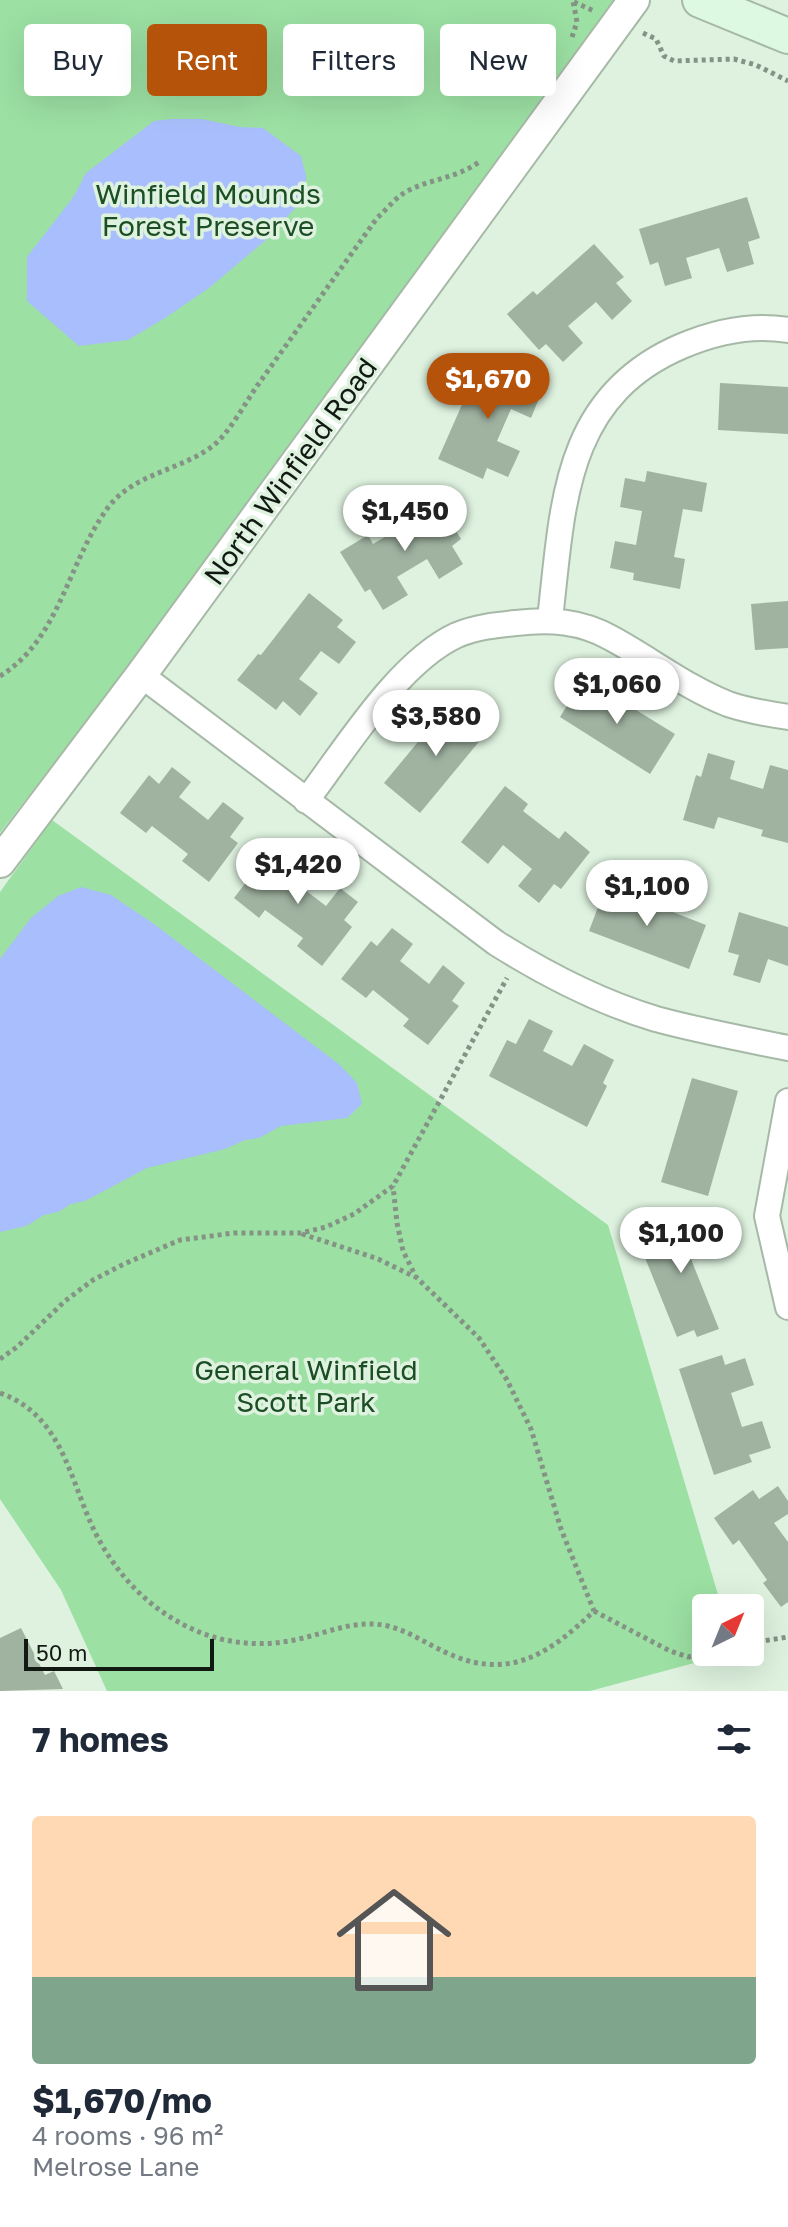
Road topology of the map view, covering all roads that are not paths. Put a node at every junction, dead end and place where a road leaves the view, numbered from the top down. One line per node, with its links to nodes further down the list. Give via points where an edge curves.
1 (634, 0): 6 (street, North Winfield Road)
2 (700, 0): 3 (main road)
3 (788, 36)
4 (788, 330): 5 (street, via 764,326 700,338 644,367 603,406 570,474)
5 (550, 619): 7 (street, via 608,636 725,703); 8 (street, via 484,626 426,654 394,685)
6 (141, 675): 8 (street); 9 (street, North Winfield Road)
7 (788, 717)
8 (306, 801): 10 (street, via 496,943 566,984 655,1019)
9 (0, 862)
10 (788, 1048)
11 (788, 1101): 12 (street, via 767,1216)
12 (788, 1307)

